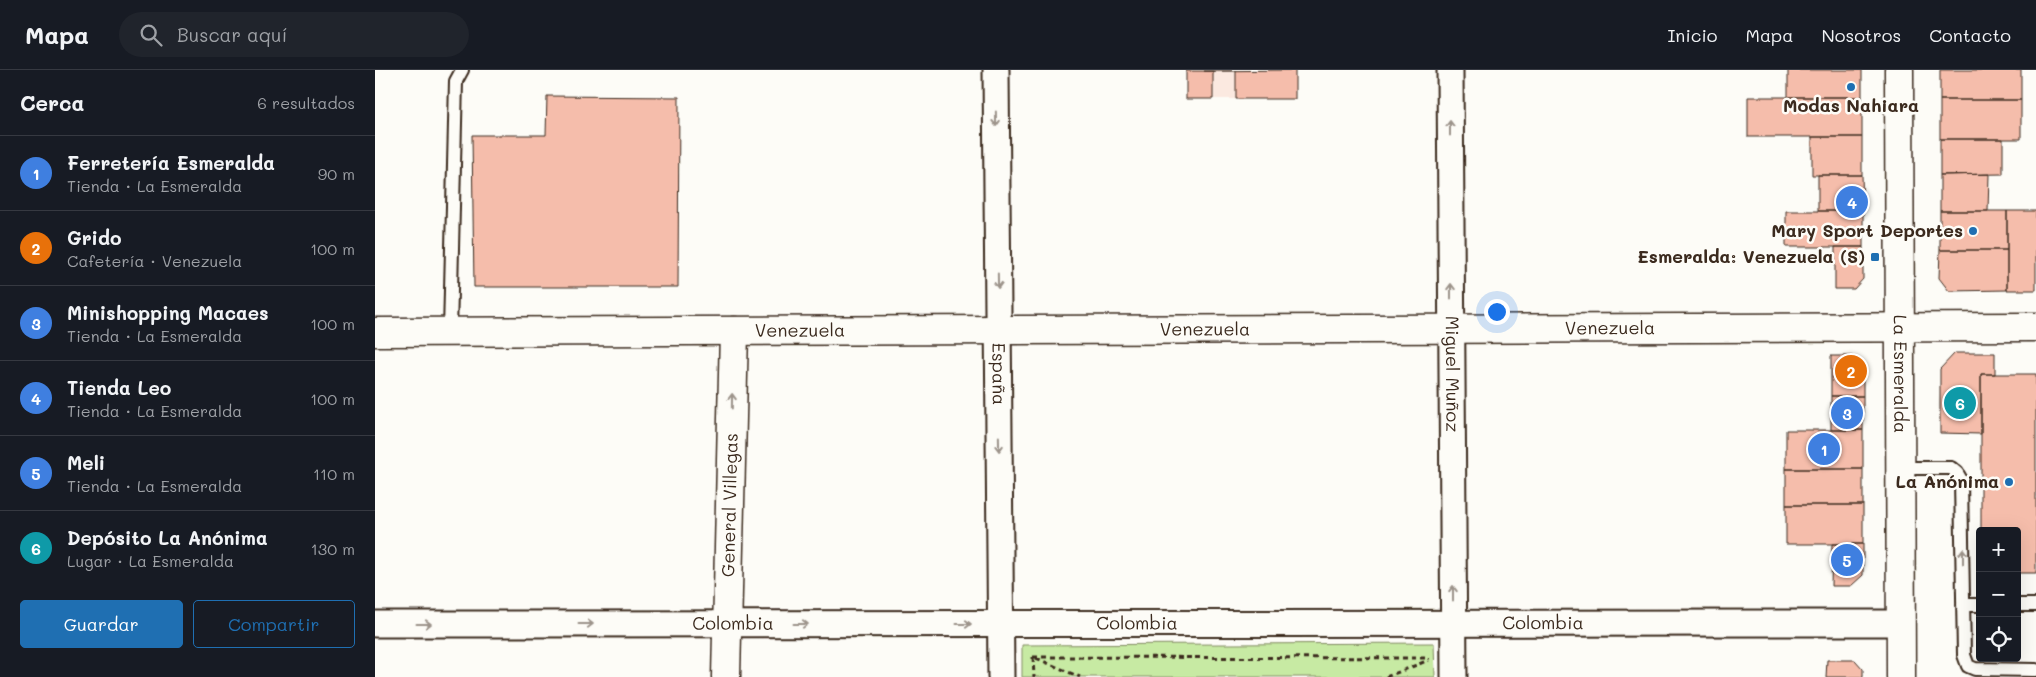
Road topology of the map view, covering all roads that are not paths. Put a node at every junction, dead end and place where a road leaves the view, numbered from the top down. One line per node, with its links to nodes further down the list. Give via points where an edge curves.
1 (462, 70): 11 (lane, via 456,81)
2 (995, 70): 8 (street, España, one-way to 8)
3 (1450, 70): 7 (street, Miguel Muñoz, one-way to 3)
4 (1899, 70): 5 (main road, La Esmeralda)
5 (1899, 327): 6 (main road, Venezuela); 7 (main road, Venezuela); 12 (main road, La Esmeralda)
6 (2036, 327)
7 (1452, 328): 8 (main road, Venezuela); 21 (street, Miguel Muñoz, one-way to 7)
8 (998, 330): 9 (main road, Venezuela); 20 (street, España, one-way to 20)
9 (734, 331): 11 (main road, Venezuela); 19 (main road, General Villegas, one-way to 9)
10 (375, 332): 11 (main road, Venezuela)
11 (449, 332)
12 (1900, 468): 13 (lane, one-way to 12, via 1961,480 1951,468); 17 (main road, La Esmeralda)
13 (1963, 605): 14 (lane); 22 (lane, via 1964,655 1968,666 1975,669)
14 (1976, 605)
15 (2021, 605): 16 (lane)
16 (2036, 605)
17 (1901, 623): 21 (street, Colombia); 26 (main road, La Esmeralda)
18 (375, 624): 19 (street, Colombia, one-way to 19)
19 (727, 624): 20 (street, Colombia, one-way to 20); 24 (main road, General Villegas)
20 (1001, 624): 21 (street, Colombia); 25 (street, España)
21 (1454, 624): 23 (street, Miguel Muñoz)
22 (2036, 670)
23 (1444, 672)
24 (726, 677)
25 (1001, 677)
26 (1901, 677)

